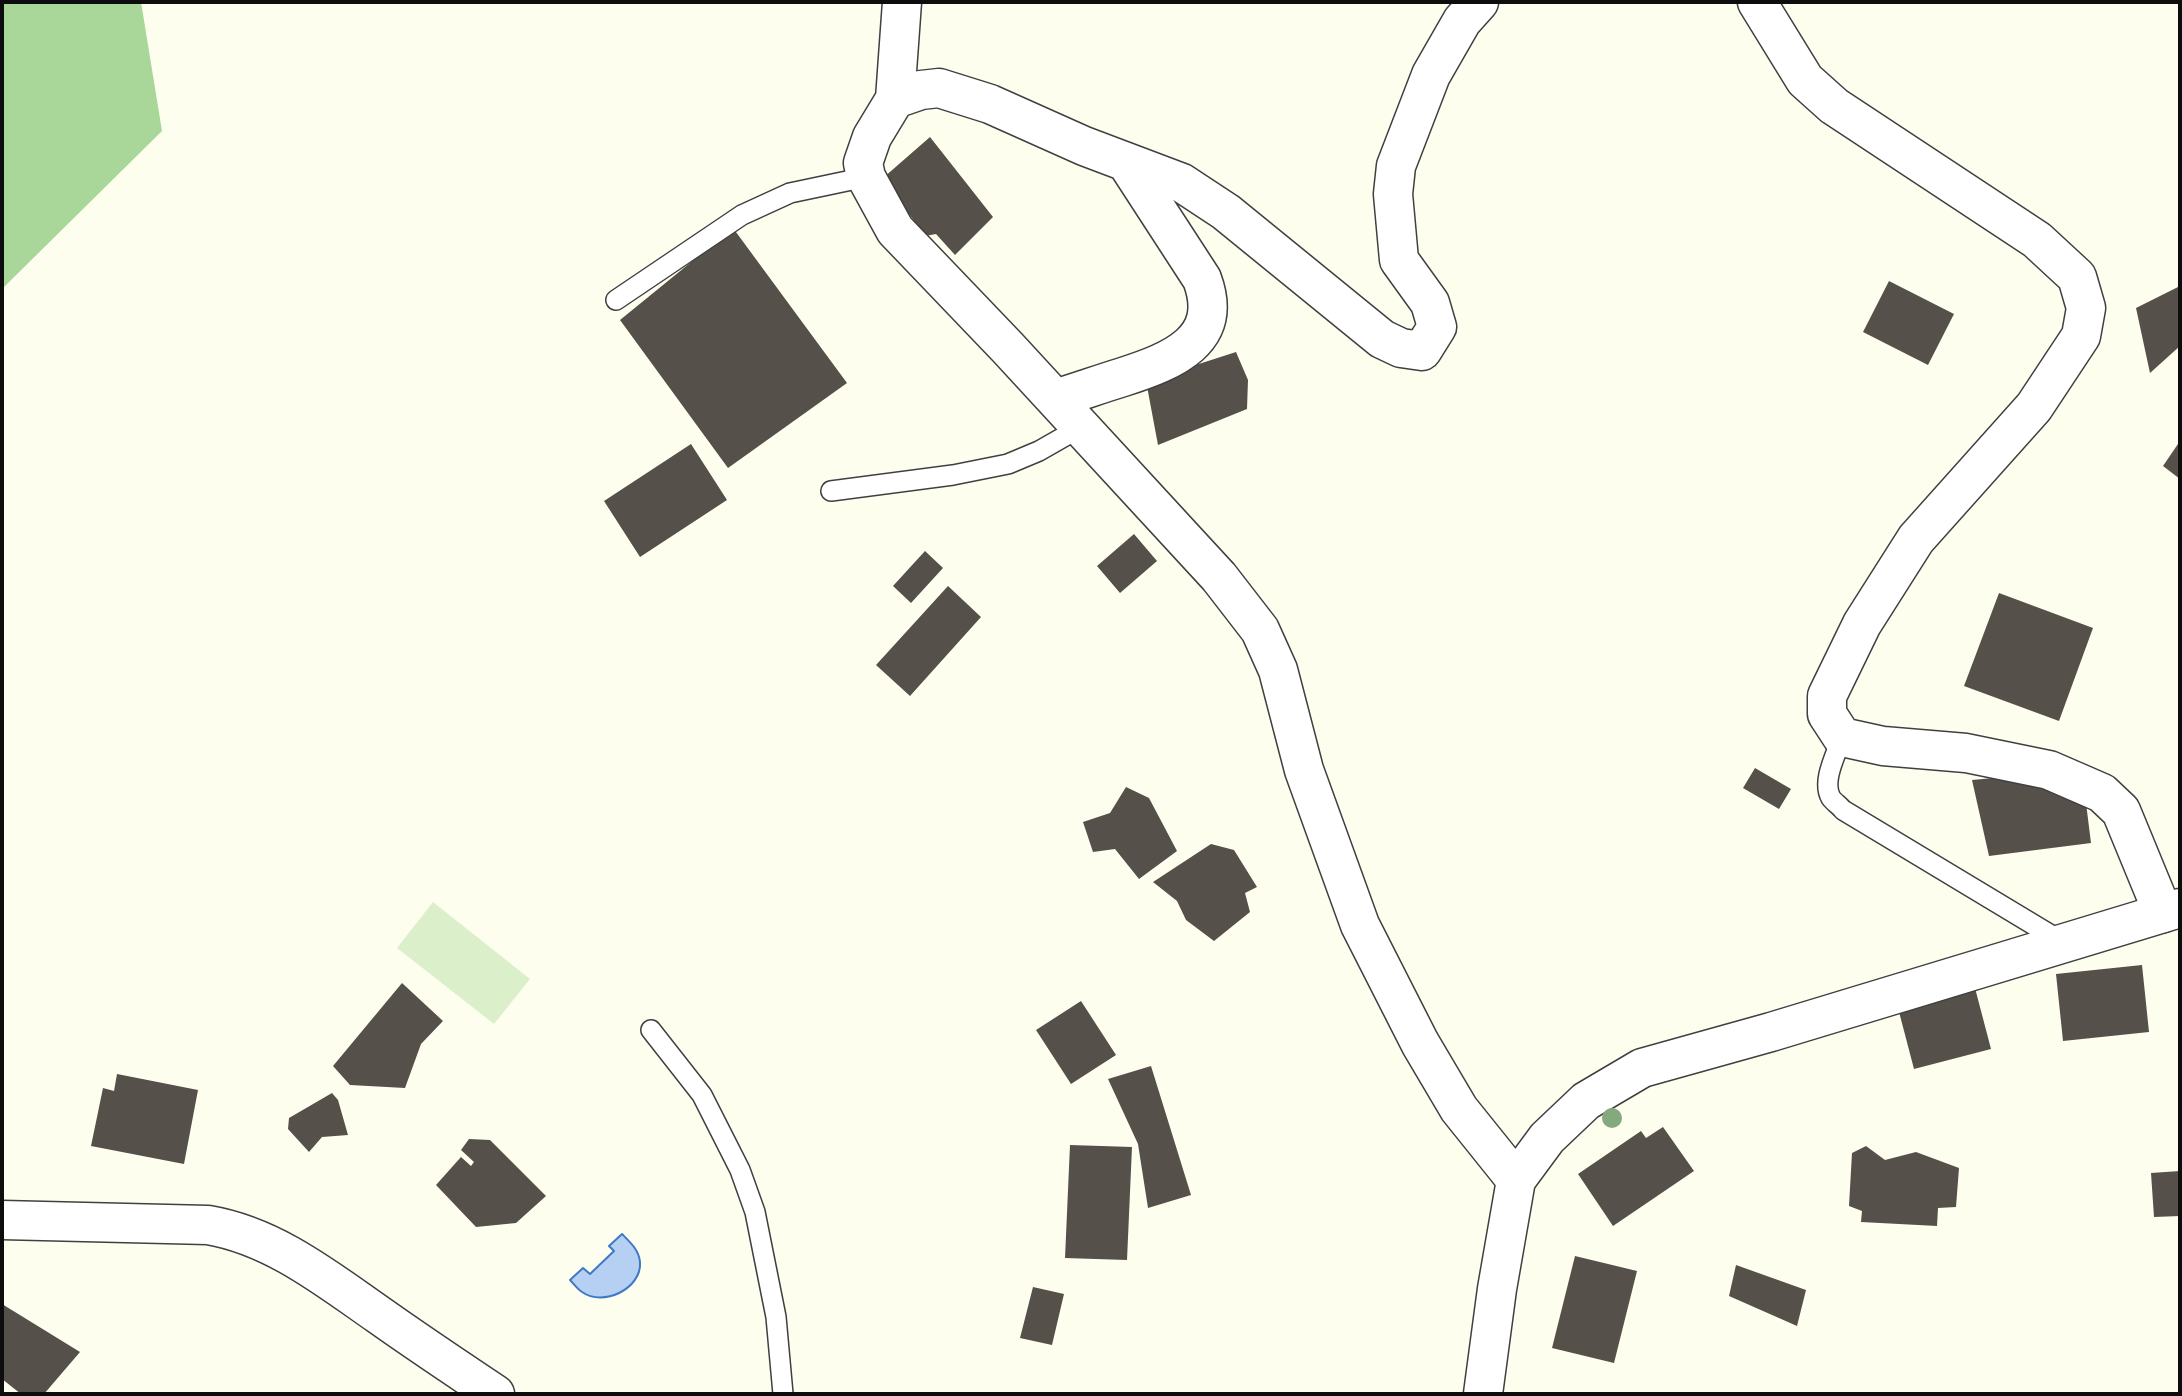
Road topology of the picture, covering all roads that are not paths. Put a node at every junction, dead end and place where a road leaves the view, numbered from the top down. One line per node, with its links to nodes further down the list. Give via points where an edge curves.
1 (902, 2): 4 (street)
2 (1479, 2): 5 (street, via 1462,21 1431,75 1396,166 1393,194 1399,260 1430,303 1437,327 1422,351 1382,340 1226,212 1182,183)
3 (1757, 2): 11 (street, via 1805,80 1834,106 2038,240 2077,277 2086,308 2081,336 2034,407 1916,539 1862,624 1826,696 1826,714)
4 (895, 99): 5 (street, via 939,88 990,104); 6 (street, via 872,137 863,163)
5 (1126, 162): 8 (street, via 1202,279 1209,313 1199,336 1181,354)
6 (866, 177): 7 (lane, via 790,193 742,215); 8 (street, via 895,230)
7 (617, 300)
8 (1055, 399): 9 (street)
9 (1081, 427): 10 (lane, via 1008,464); 15 (street, via 1219,577 1260,630 1278,670 1304,770 1360,925 1459,1109)
10 (831, 491)
11 (1842, 737): 12 (street, via 1884,746 1966,753 2049,770 2102,793 2121,811); 13 (lane, via 1829,789 1843,810)
12 (2171, 910): 13 (street)
13 (2064, 943): 15 (street, via 1642,1068 1586,1101 1546,1138)
14 (651, 1030): 18 (lane, via 702,1095 748,1191 776,1317)
15 (1516, 1180): 19 (street)
16 (2, 1220): 17 (street, via 208,1225 268,1242)
17 (495, 1394)
18 (783, 1394)
19 (1483, 1394)

